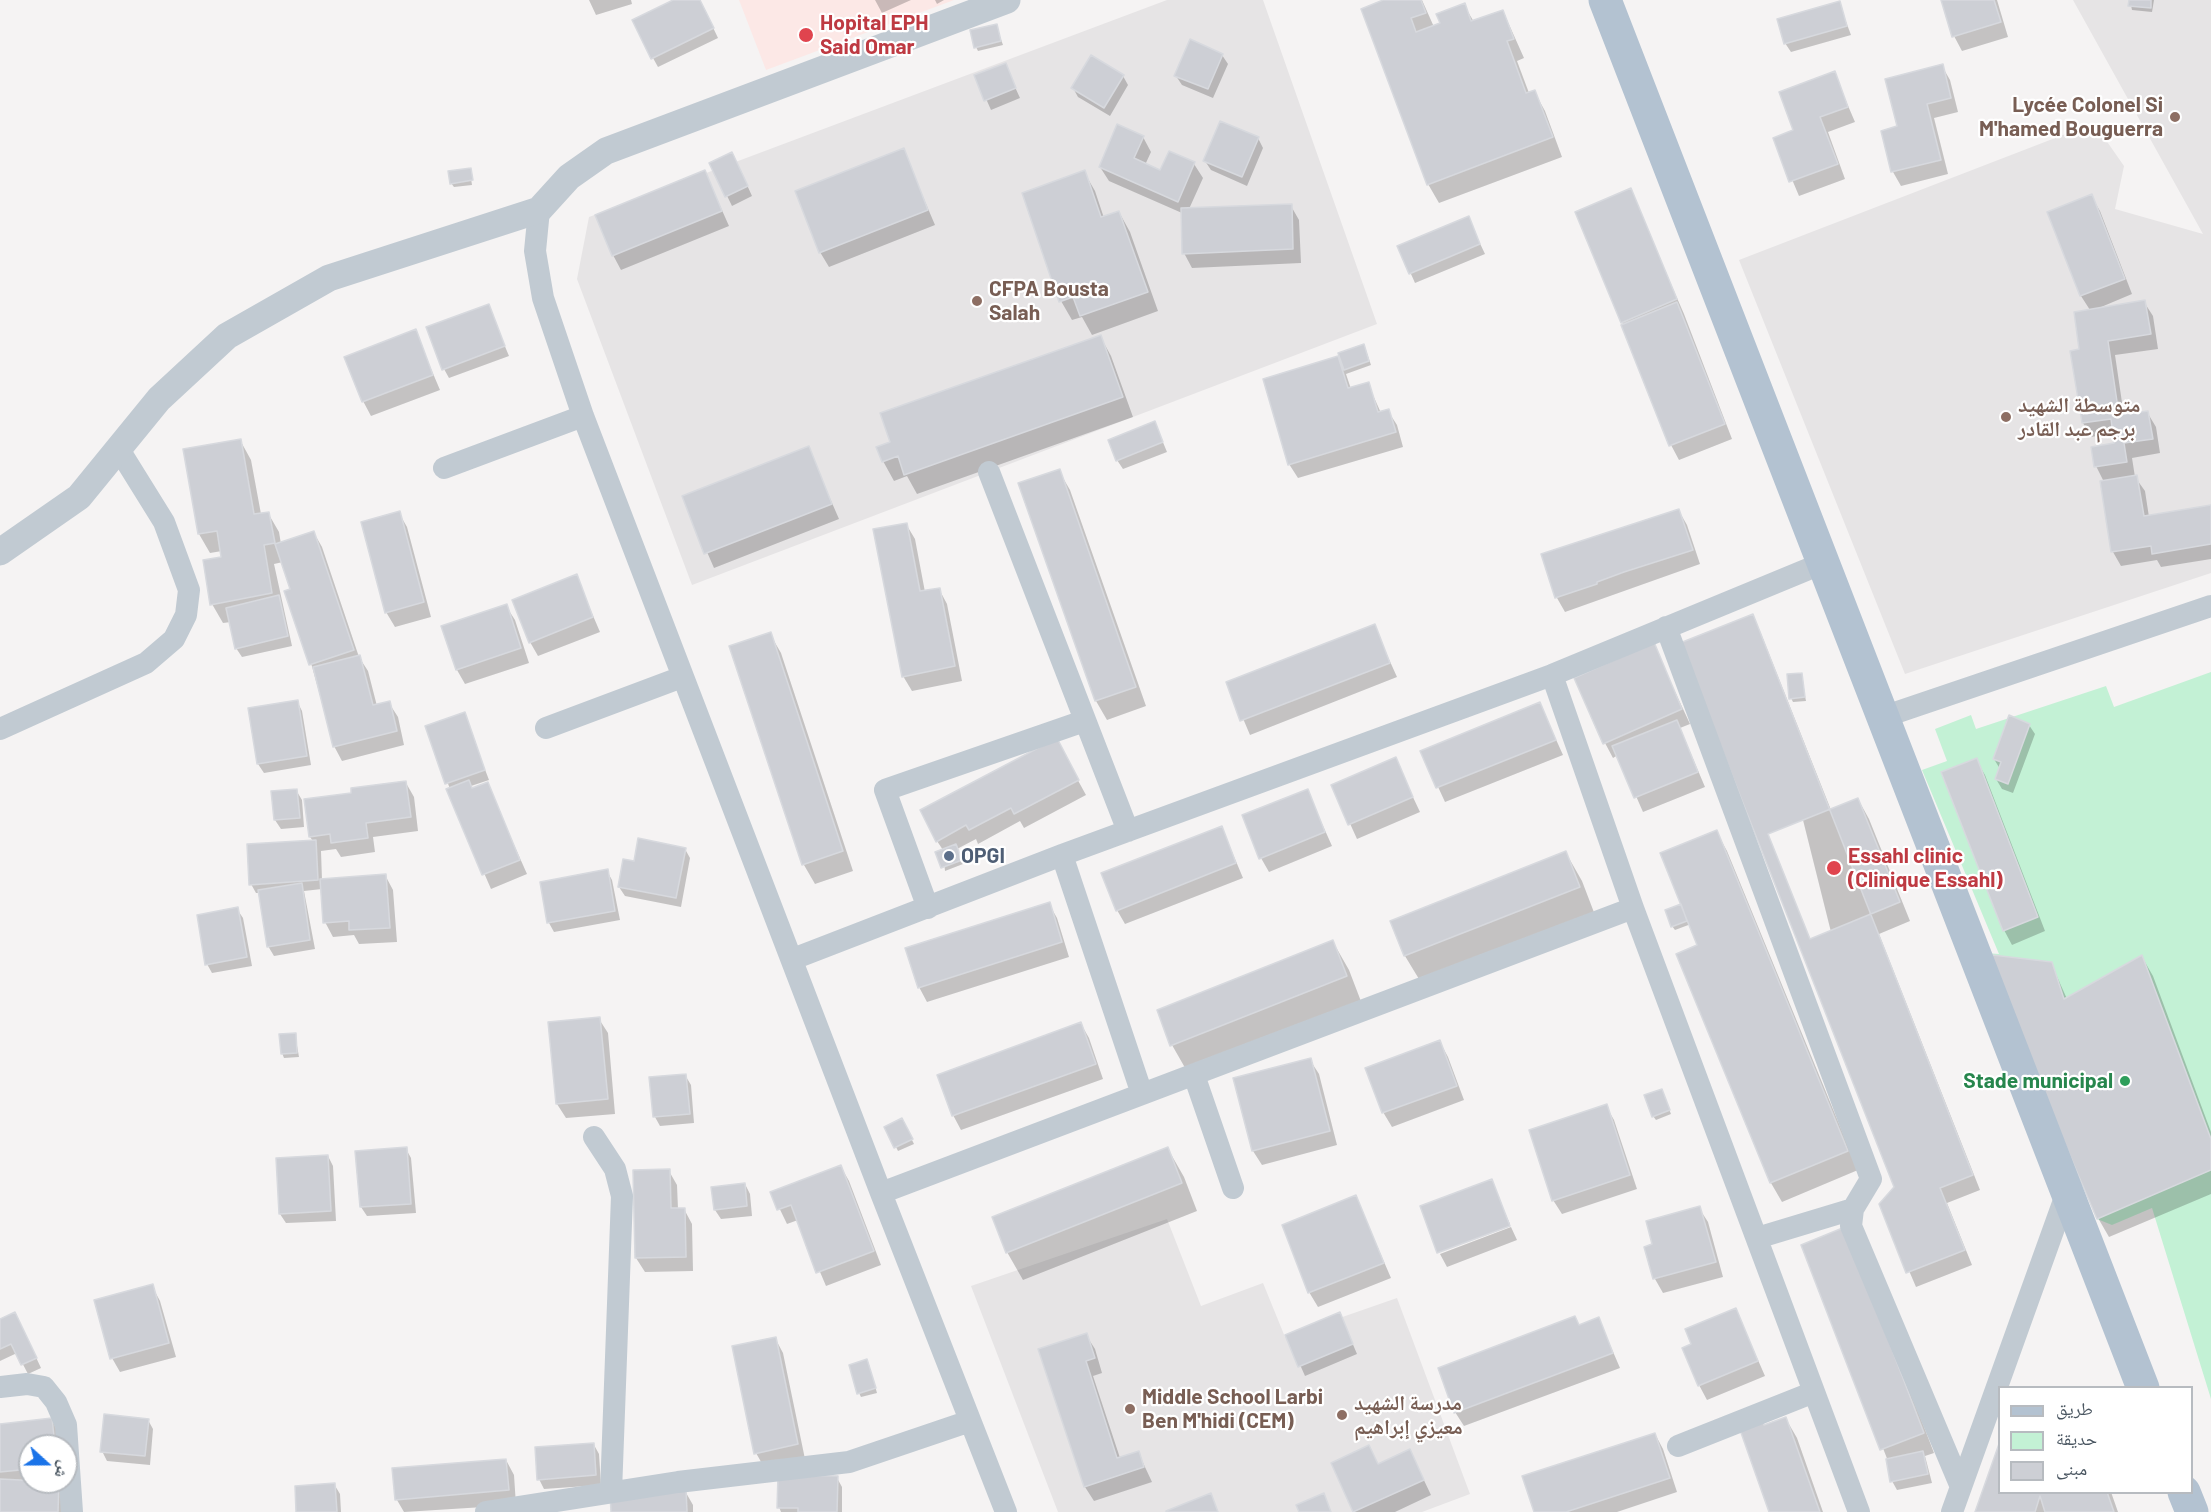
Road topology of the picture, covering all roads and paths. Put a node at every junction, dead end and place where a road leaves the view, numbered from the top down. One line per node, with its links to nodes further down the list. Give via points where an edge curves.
1 (1007, 0): 3 (street, via 606,151 569,177)
2 (1605, 0): 9 (main road)
3 (540, 210): 4 (street, via 535,251 543,298); 5 (street, via 329,278 227,336 159,399)
4 (583, 416): 6 (street); 13 (street)
5 (118, 448): 8 (street, via 79,497); 16 (street, via 164,522 189,590 186,615 174,639 146,663)
6 (444, 468)
7 (989, 472): 15 (street)
8 (0, 552)
9 (1823, 563): 11 (street); 14 (main road)
10 (2211, 606): 14 (street)
11 (1666, 627): 12 (street); 29 (street, via 1871,1179)
12 (1551, 675): 18 (street); 21 (street)
13 (682, 677): 17 (street); 22 (street)
14 (1883, 717): 27 (main road)
15 (1083, 721): 18 (street); 20 (street, via 885,790)
16 (0, 729)
17 (546, 729)
18 (1128, 831): 19 (street)
19 (1062, 855): 20 (street); 24 (street)
20 (928, 908): 22 (street)
21 (1633, 908): 23 (street); 30 (street)
22 (793, 959): 28 (street)
23 (1194, 1075): 24 (street); 26 (street)
24 (1142, 1094): 28 (street)
25 (594, 1137): 37 (street, via 615,1169 622,1196)
26 (1233, 1188)
27 (2067, 1192): 31 (main road); 36 (street)
28 (881, 1193): 34 (street)
29 (1853, 1209): 30 (street); 36 (street, via 1851,1226)
30 (1757, 1238): 33 (street)
31 (2142, 1386)
32 (2, 1388): 39 (street, via 27,1384 44,1388 56,1402 66,1425)
33 (1814, 1392): 35 (street); 42 (street)
34 (970, 1421): 37 (street, via 849,1462); 41 (street)
35 (1678, 1446)
36 (1961, 1487): 43 (street)
37 (611, 1492): 40 (street)
38 (2185, 1494): 44 (main road)
39 (72, 1512)
40 (486, 1512)
41 (1006, 1512)
42 (1859, 1512)
43 (1952, 1512)
44 (2192, 1512)

